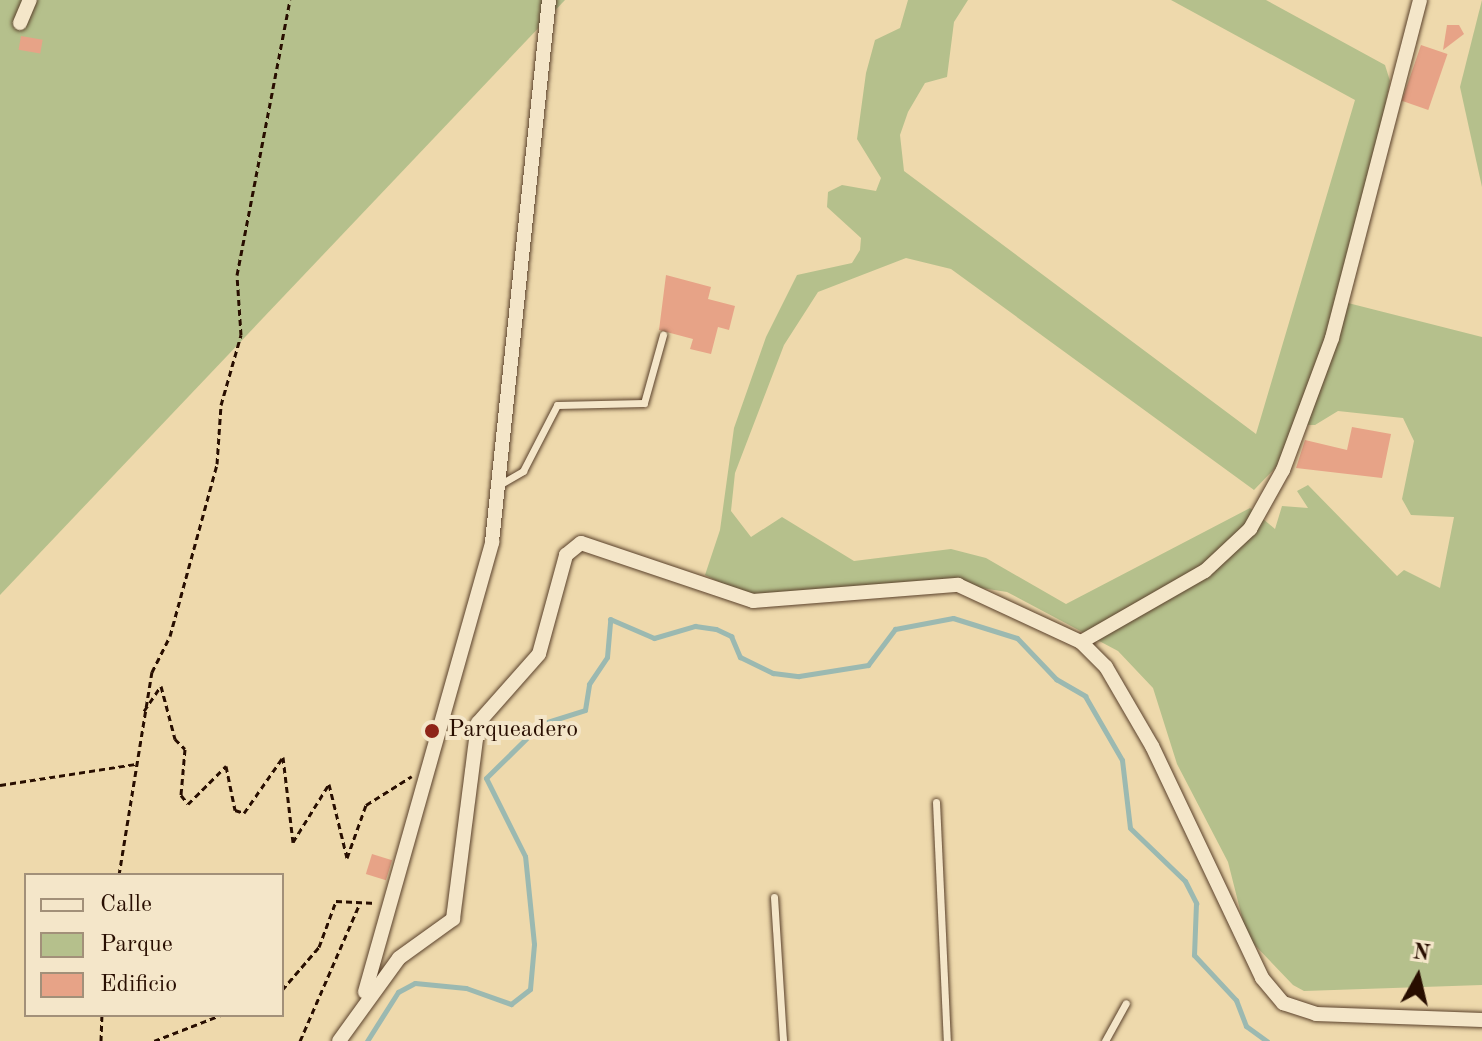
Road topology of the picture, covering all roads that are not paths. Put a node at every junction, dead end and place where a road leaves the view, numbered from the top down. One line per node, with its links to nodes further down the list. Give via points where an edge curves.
1 (30, 0): 4 (street)
2 (549, 0): 6 (street)
3 (1420, 0): 7 (street, via 1332,338 1283,470 1250,529 1205,571)
4 (20, 23)
5 (663, 335): 6 (lane, via 644,403 557,405 523,471)
6 (499, 485): 10 (street, via 492,542)
7 (1081, 642): 10 (street, via 958,585 753,601 673,578 593,543 571,547 539,654 478,723 453,919 399,958); 12 (street, via 1106,667 1152,746 1262,978 1283,1003 1316,1014)
8 (936, 802): 15 (lane)
9 (774, 897): 14 (lane)
10 (364, 997): 13 (street)
11 (1126, 1003): 16 (lane)
12 (1482, 1020)
13 (339, 1041)
14 (783, 1041)
15 (947, 1041)
16 (1105, 1041)

